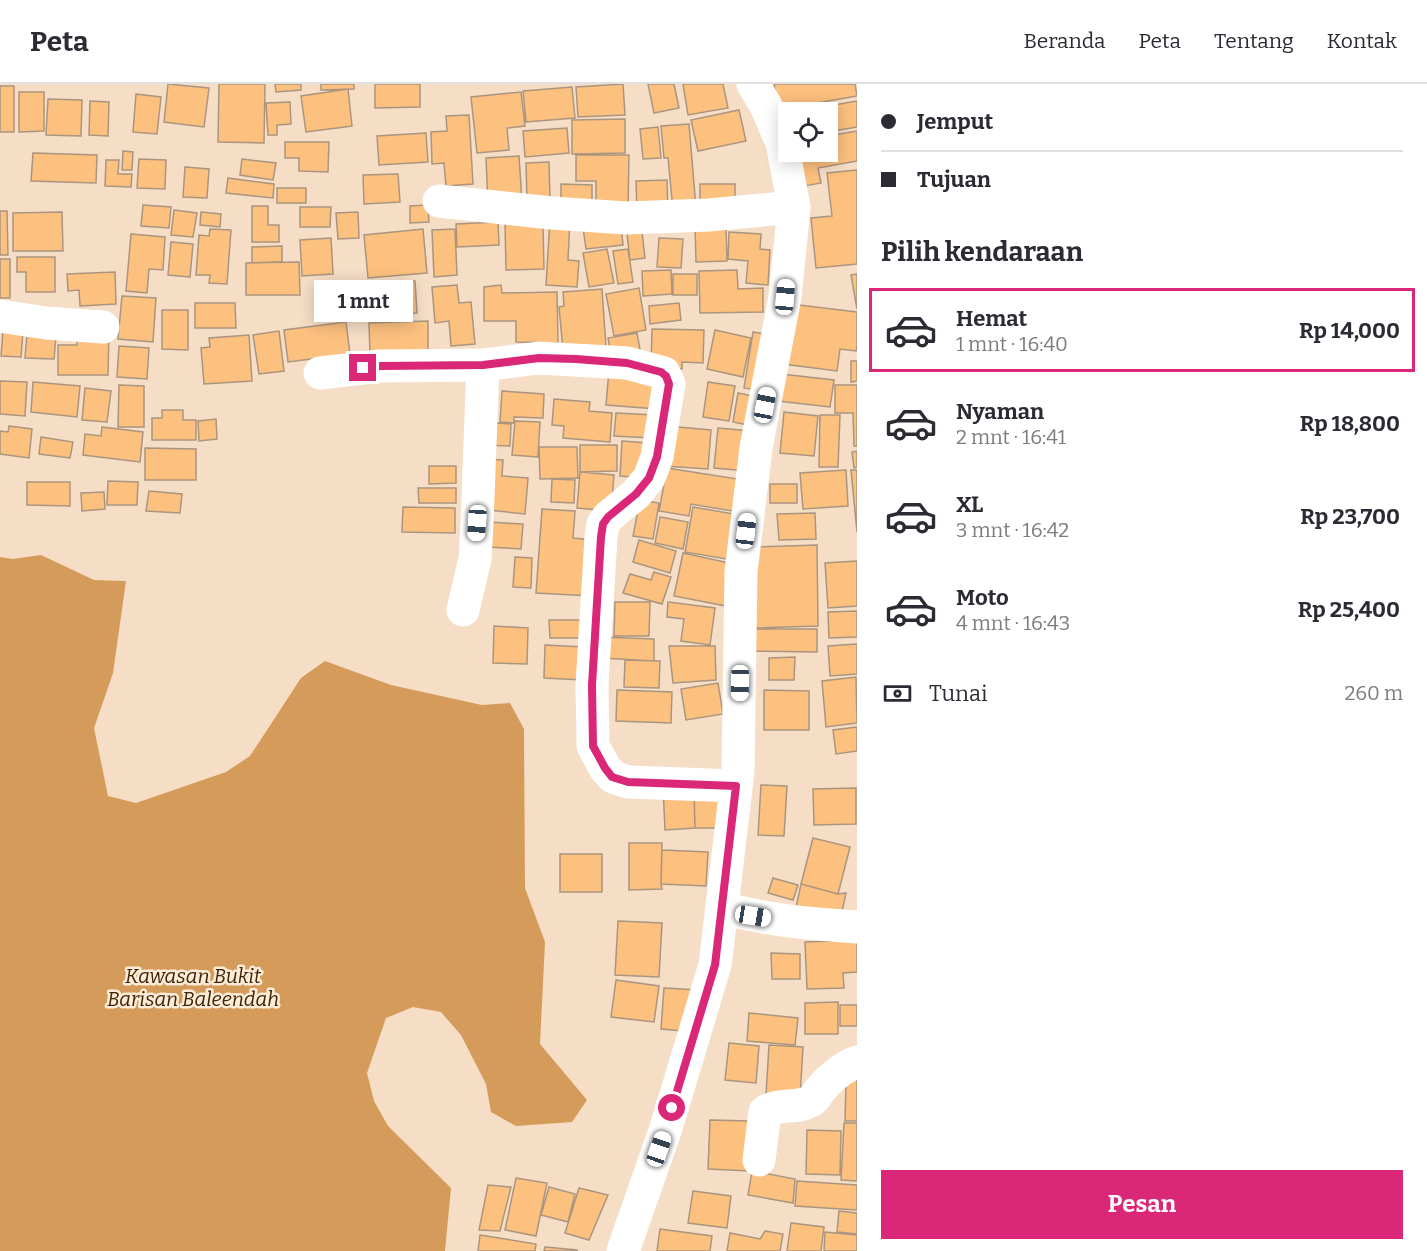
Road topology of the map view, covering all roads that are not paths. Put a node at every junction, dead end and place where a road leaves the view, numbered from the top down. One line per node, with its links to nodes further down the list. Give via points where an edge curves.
1 (753, 84): 3 (street, via 782,143)
2 (439, 201): 3 (street, via 626,218)
3 (794, 207): 9 (street, via 785,297 756,448 741,572)
4 (0, 316): 5 (street)
5 (103, 327)
6 (483, 365): 7 (street, via 381,366); 8 (street, via 474,559); 9 (street, via 539,358 576,359 627,363 666,376 669,384 657,457 649,478 603,524 592,685 593,746 612,777 628,782)
7 (320, 373)
8 (462, 610)
9 (736, 786): 10 (street)
10 (722, 908): 11 (street, via 795,922); 14 (street, via 715,965 666,1128)
11 (857, 927)
12 (857, 1062): 13 (street, via 841,1070 812,1101 765,1112)
13 (759, 1160)
14 (623, 1251)

